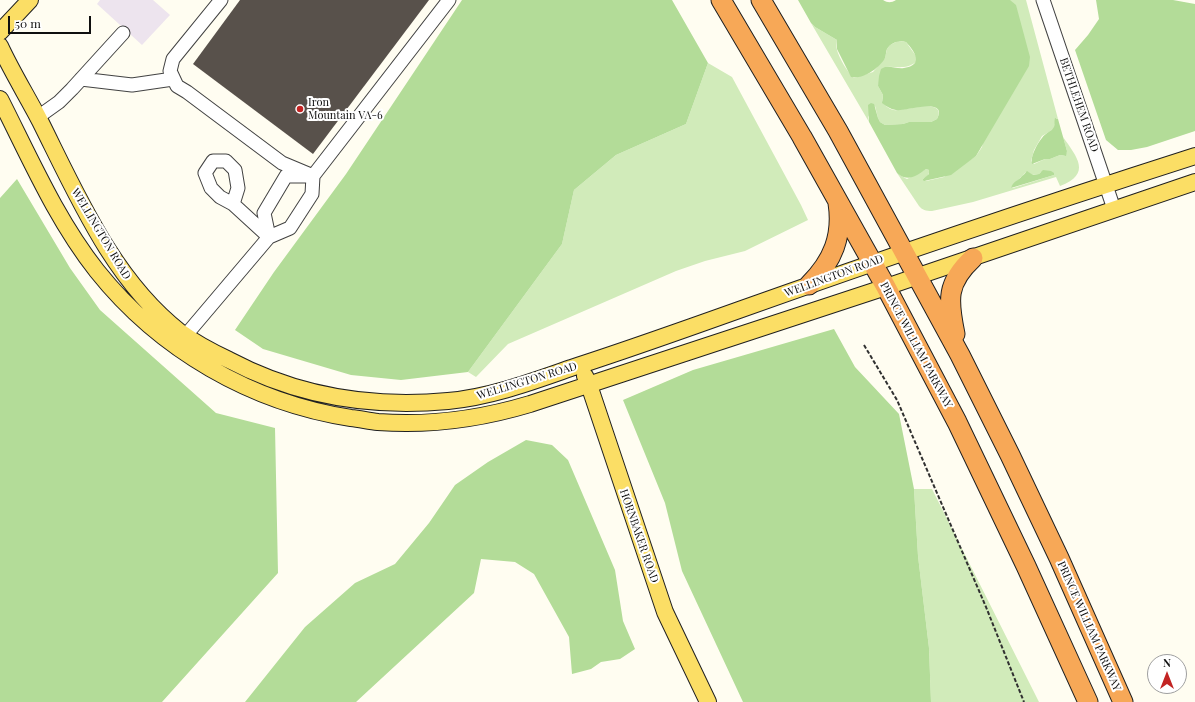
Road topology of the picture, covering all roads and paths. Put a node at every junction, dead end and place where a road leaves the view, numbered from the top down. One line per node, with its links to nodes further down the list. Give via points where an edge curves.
1 (30, 0): 7 (main road)
2 (221, 0): 11 (street, via 173,59 170,71)
3 (448, 0): 15 (street)
4 (721, 0): 18 (highway, PRINCE WILLIAM PARKWAY)
5 (761, 0): 22 (highway, PRINCE WILLIAM PARKWAY, via 838,131)
6 (1043, 0): 17 (street, BETHLEHEM ROAD)
7 (0, 32)
8 (123, 33): 10 (street)
9 (0, 46): 13 (main road, WELLINGTON ROAD)
10 (81, 79): 11 (street, via 132,85); 13 (street, via 59,102)
11 (173, 79): 15 (street, via 177,86 282,163)
12 (0, 99): 32 (main road, WELLINGTON ROAD, via 56,210 97,271 121,299 174,345 250,389 292,404 335,415 377,422 406,423 487,415)
13 (38, 117): 28 (main road, WELLINGTON ROAD, via 72,187 116,262 153,308)
14 (1195, 156): 17 (main road, WELLINGTON ROAD)
15 (312, 176): 21 (street, via 312,194 290,228); 21 (street, via 286,176 264,213)
16 (1195, 182): 20 (main road, WELLINGTON ROAD)
17 (1106, 184): 20 (street, BETHLEHEM ROAD); 22 (main road, WELLINGTON ROAD)
18 (836, 198): 24 (highway, PRINCE WILLIAM PARKWAY); 26 (highway, via 839,219 835,248 820,274)
19 (233, 204): 21 (street)
20 (1114, 210): 23 (main road, WELLINGTON ROAD)
21 (269, 237): 28 (street)
22 (904, 252): 24 (main road, WELLINGTON ROAD); 25 (highway, PRINCE WILLIAM PARKWAY)
23 (973, 258): 25 (main road, WELLINGTON ROAD); 30 (highway, via 956,277 950,300)
24 (872, 262): 26 (main road, WELLINGTON ROAD); 27 (highway, PRINCE WILLIAM PARKWAY)
25 (917, 277): 27 (main road, WELLINGTON ROAD); 30 (highway, PRINCE WILLIAM PARKWAY)
26 (810, 285): 31 (main road, WELLINGTON ROAD)
27 (886, 287): 32 (main road, WELLINGTON ROAD); 35 (highway, PRINCE WILLIAM PARKWAY, via 957,422)
28 (186, 335): 31 (main road, WELLINGTON ROAD, via 235,364 275,381 322,395 380,403 450,401 477,397)
29 (864, 345): 34 (path, via 897,400)
30 (960, 355): 36 (highway, PRINCE WILLIAM PARKWAY, via 1056,552)
31 (580, 365): 32 (main road, HORNBAKER ROAD)
32 (589, 385): 33 (main road, HORNBAKER ROAD, via 665,612)
33 (708, 702)
34 (1024, 702)
35 (1088, 702)
36 (1123, 702)

